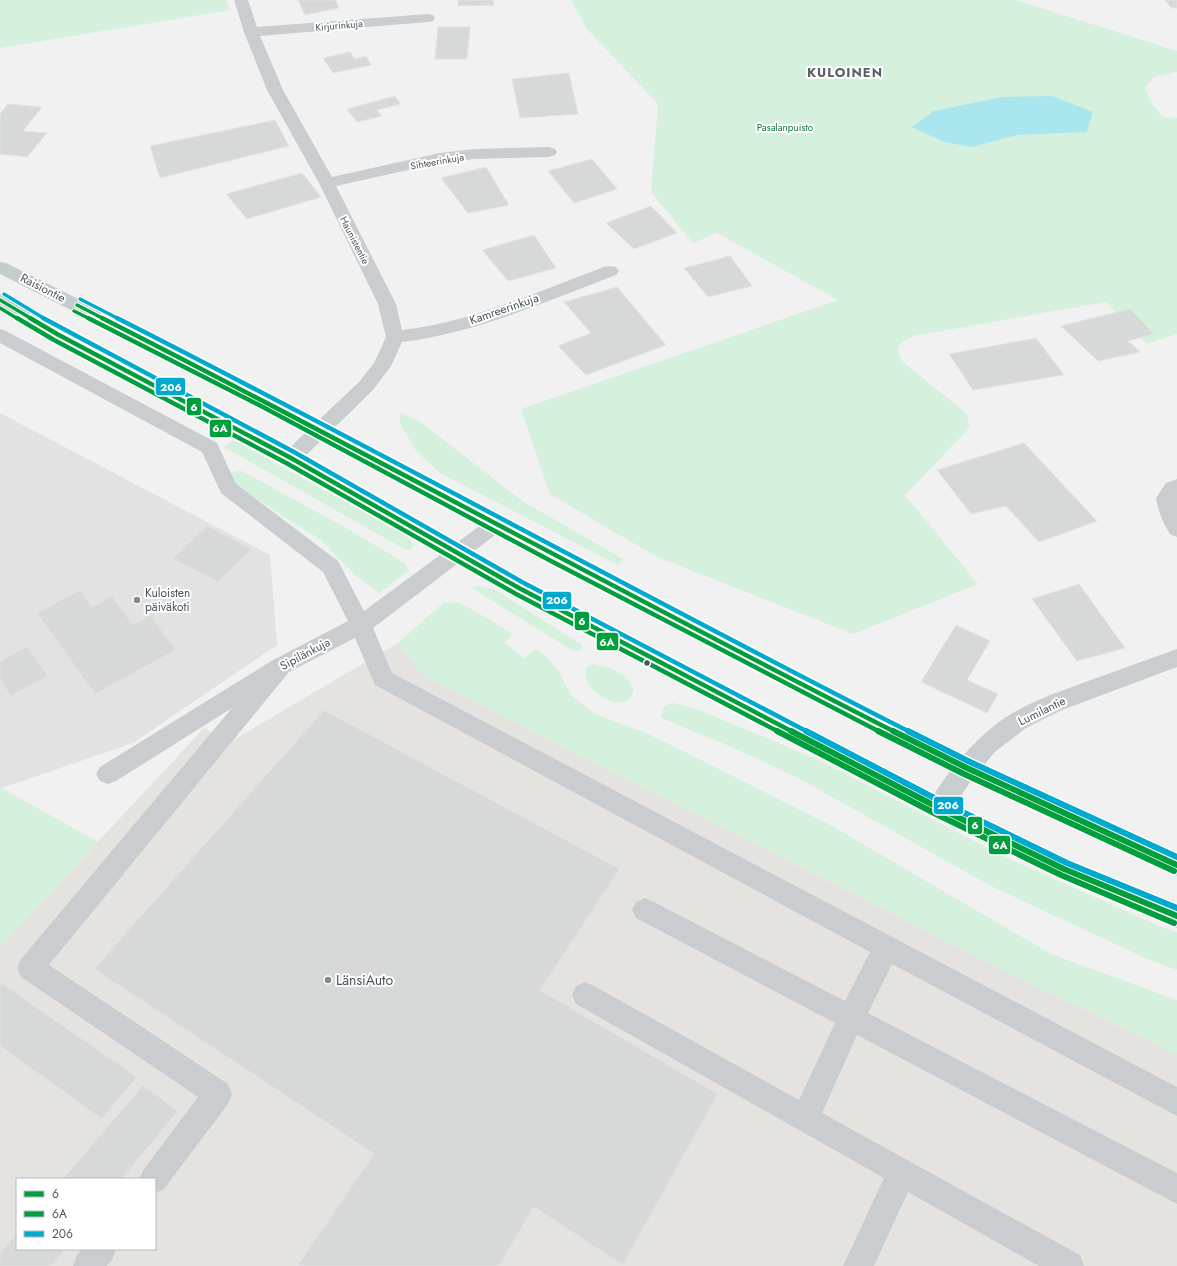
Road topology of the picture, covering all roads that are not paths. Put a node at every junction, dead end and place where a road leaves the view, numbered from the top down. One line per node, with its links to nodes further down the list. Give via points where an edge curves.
1 (241, 0): 3 (street, Haunistentie)
2 (428, 18): 3 (street, Kirjurinkuja)
3 (250, 32): 5 (street, Haunistentie, via 275,90)
4 (549, 152): 5 (street, Sihteerinkuja, via 474,154 440,158)
5 (327, 183): 10 (street, Haunistentie, via 387,304)
6 (0, 267): 11 (main road, Raisiontie, via 257,396)
7 (610, 271): 10 (street, Kamreerinkuja, via 488,316 429,333)
8 (0, 300): 12 (main road, via 57,334)
9 (0, 335): 17 (street, via 210,448 228,488 331,567)
10 (395, 337): 11 (street, via 382,366 366,386)
11 (321, 431): 12 (street); 14 (main road, Raisiontie)
12 (291, 458): 16 (main road)
13 (1177, 486): 15 (street, via 1166,498 1169,514)
14 (496, 524): 16 (street, Sipilänkuja); 20 (main road, Raisiontie)
15 (1177, 529)
16 (456, 552): 17 (street, Sipilänkuja); 22 (main road, via 519,588)
17 (361, 625): 19 (street, Sipilänkuja); 26 (street, via 383,679)
18 (1177, 658): 20 (street, Lumilantie, via 1054,703 1018,721 988,744)
19 (281, 666): 21 (street, Sipilänkuja); 32 (street, via 30,968 218,1094)
20 (967, 768): 22 (street, Lumilantie); 23 (main road, Raisiontie)
21 (108, 774)
22 (939, 808): 25 (main road, via 1064,869)
23 (1177, 865)
24 (645, 910): 28 (street)
25 (1177, 916)
26 (886, 948): 28 (street); 29 (street)
27 (585, 995): 30 (street)
28 (851, 1018): 30 (street); 33 (street)
29 (1177, 1102)
30 (804, 1119): 31 (street)
31 (902, 1173): 36 (street); 37 (street)
32 (155, 1178)
33 (1177, 1190)
34 (100, 1250): 35 (street)
35 (88, 1266)
36 (858, 1266)
37 (1069, 1266)

